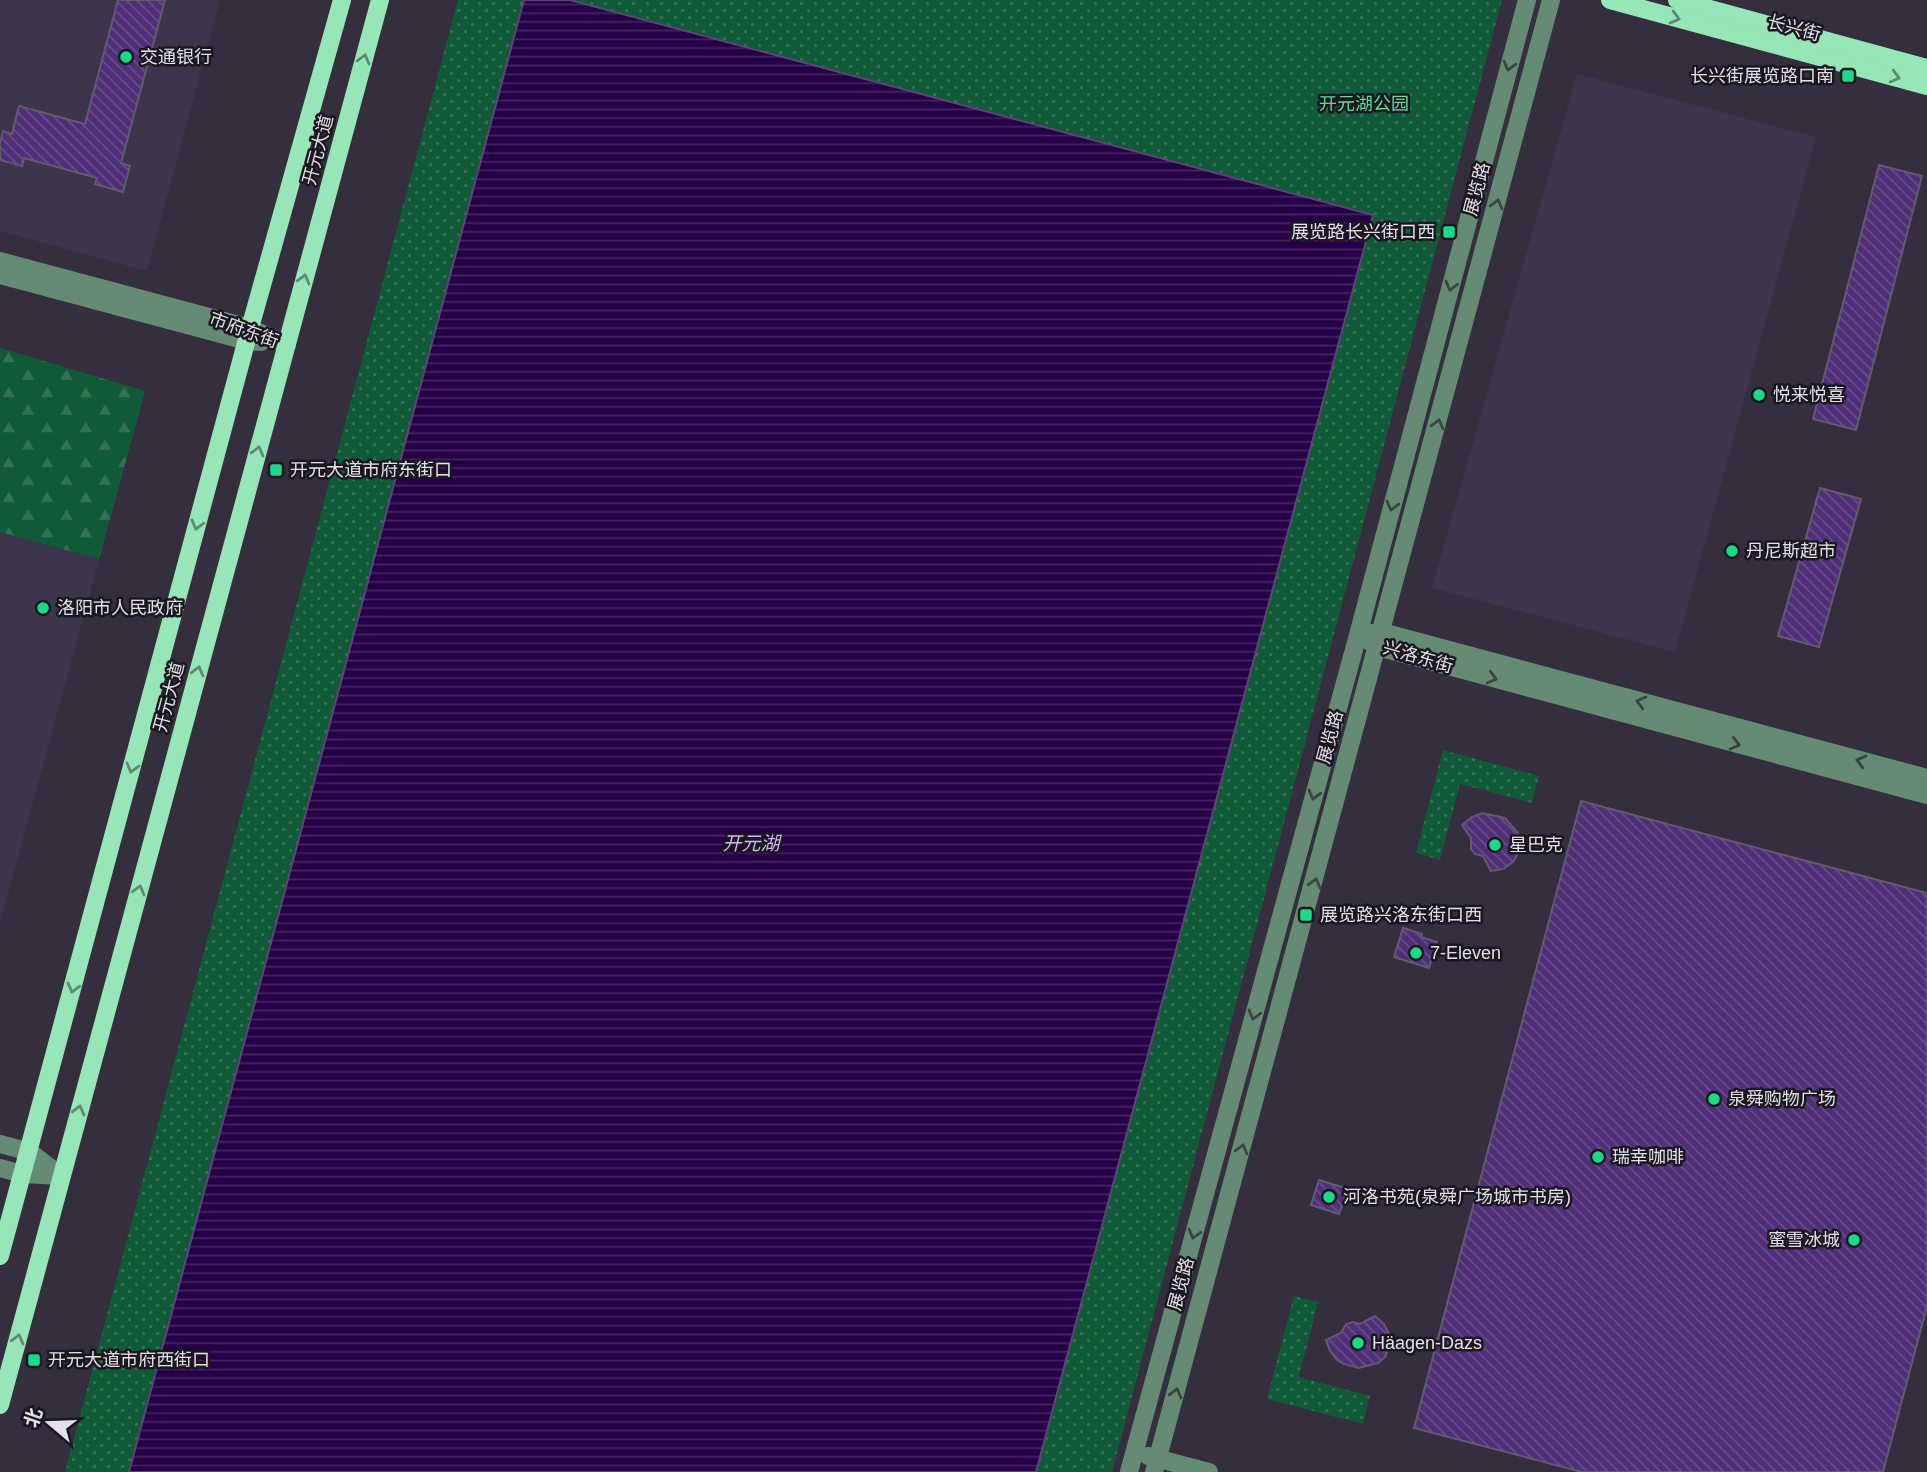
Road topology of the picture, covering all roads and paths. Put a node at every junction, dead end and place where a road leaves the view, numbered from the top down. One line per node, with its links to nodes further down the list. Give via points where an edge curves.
1 (342, 0): 11 (main road, 开元大道)
2 (380, 0): 12 (main road, 开元大道, one-way to 2)
3 (1527, 0): 13 (street, 展览路, one-way to 13)
4 (1552, 0): 14 (street, 展览路, one-way to 4)
5 (1609, 0): 8 (main road, 长兴街, one-way to 8)
6 (1677, 0): 7 (main road, 长兴街)
7 (1927, 68)
8 (1927, 86)
9 (0, 261): 11 (street, 市府东街)
10 (0, 275): 11 (street, 市府东街)
11 (249, 334): 12 (street, 市府东街); 18 (main road, 开元大道, one-way to 18)
12 (287, 345): 21 (main road, 开元大道, one-way to 12)
13 (1358, 635): 14 (street, 兴洛东街); 24 (street, 展览路, one-way to 24)
14 (1380, 640): 15 (street, 兴洛东街, one-way to 14); 16 (street, 兴洛东街, one-way to 16); 24 (street, 展览路, one-way to 14)
15 (1927, 778)
16 (1927, 795)
17 (0, 1144): 18 (street)
18 (30, 1152): 20 (main road, 开元大道); 21 (street)
19 (0, 1168): 20 (street)
20 (22, 1174): 21 (street); 22 (main road, 开元大道)
21 (61, 1176): 23 (main road, 开元大道, one-way to 21)
22 (0, 1256)
23 (0, 1405)
24 (1142, 1466): 25 (street)
25 (1209, 1472)

